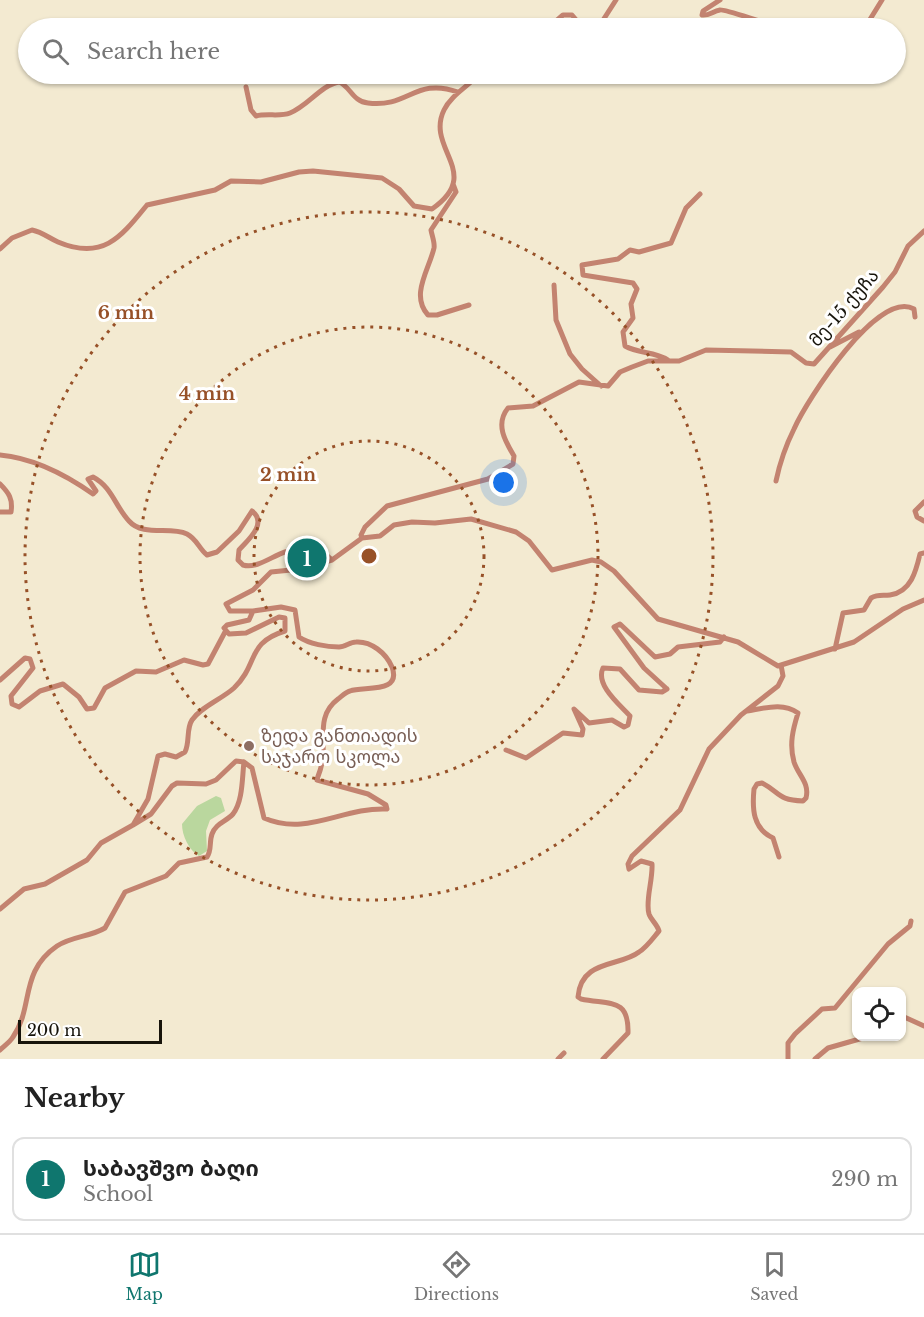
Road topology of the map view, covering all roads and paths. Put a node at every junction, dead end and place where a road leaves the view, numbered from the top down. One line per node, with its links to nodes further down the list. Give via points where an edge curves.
1 (616, 0): 6 (street)
2 (720, 0): 7 (street, via 702,15 730,10)
3 (882, 0): 8 (street)
4 (560, 18): 5 (street)
5 (575, 18)
6 (604, 18)
7 (744, 18)
8 (872, 18)
9 (331, 84): 12 (street, via 307,104 287,114 256,116 251,111)
10 (341, 84): 13 (street, via 357,101 366,103 393,104 421,88 443,87)
11 (467, 84): 13 (street)
12 (246, 87)
13 (458, 92): 14 (street, via 444,110 439,129 451,158)
14 (452, 183): 17 (street, via 444,200 432,209 423,209 414,206 390,182 373,175 313,171 261,182 239,179 215,189 147,205 130,227 98,248 76,248 32,230 12,238); 19 (street, via 456,192 431,230 435,247 422,281 421,301 428,315)
15 (700, 194): 23 (street, via 686,208 671,243 639,252 630,250 618,259 582,265 583,275 633,283 637,290 631,304 633,318 622,332 625,346 656,352)
16 (924, 231): 22 (street, მე-15 ქუჩა, via 908,246 883,287)
17 (0, 249)
18 (554, 285): 24 (street, via 556,320 570,354)
19 (469, 305)
20 (915, 317): 21 (street, via 914,309 907,305 893,307)
21 (861, 331): 22 (street); 26 (street, via 811,398 780,462)
22 (828, 348): 23 (street, მე-15 ქუჩა, via 814,364 791,352 715,350)
23 (669, 361): 24 (street, მე-15 ქუჩა, via 648,361 632,367)
24 (602, 387): 31 (street, via 579,382 533,406 508,408 502,432 514,456 513,464 488,479 387,506 365,526)
25 (0, 455): 33 (street, via 34,463 93,494 96,490 88,479 93,477 112,493 130,523 150,531 186,533 207,555 217,552 239,531 252,511 258,521 253,535 238,550 238,560 243,565 299,550 319,549)
26 (776, 481)
27 (0, 484): 29 (street, via 12,503 11,512)
28 (924, 502): 30 (street, via 915,512)
29 (0, 512)
30 (924, 521)
31 (362, 538): 33 (street); 37 (street, via 380,536 394,525 412,522 484,522 522,535 552,570 592,560 601,562 658,619)
32 (924, 553): 38 (street, via 909,584 891,595 871,597 864,610 843,613)
33 (332, 560): 35 (street, via 272,572 253,590 226,604 230,611)
34 (924, 600): 38 (street, via 903,609 854,642)
35 (253, 611): 36 (street, via 249,620 227,625); 43 (street, via 289,607 295,610 299,637 305,641 341,647 356,642 372,645 387,658 394,674 391,682 385,687 350,691 328,711 322,724 317,780 368,794 387,809 365,809 283,826 264,818 252,768)
36 (225, 632): 40 (street, via 208,664 184,660 156,672 136,671 105,688 94,708 87,709 63,684 40,691 19,707 12,704 11,696 33,668 30,659 25,658); 44 (street, via 246,633 279,617 285,618 287,624 285,631 261,642 234,688 193,718 185,752 176,757 158,756 148,799)
37 (724, 637): 39 (street); 42 (street, via 720,642 678,647 670,654 655,657 620,624 614,627 619,638 667,689 639,690 620,669 603,668 603,682 630,716 628,725 624,727 612,720 589,723 574,709 582,735 563,733 526,758)
38 (835, 649): 39 (street)
39 (781, 665): 41 (street, via 783,676 778,686)
40 (0, 680)
41 (746, 711): 45 (street, via 779,706 798,713 791,736 794,762 808,788 806,798 803,801 778,796 762,783 754,789 756,825 761,833 773,838); 54 (street, via 709,750 680,810 628,864 629,869 641,861 652,864 649,915 659,931 638,954 596,968 579,985 578,997 605,1005 616,1003 624,1008 628,1020 628,1033)
42 (506, 750)
43 (244, 762): 44 (street, via 236,762 206,784 171,786 151,814); 51 (street, via 236,809 217,825 210,854 202,860 180,863 166,876 125,892 105,928 74,938 47,955 32,975 14,1036)
44 (133, 825): 46 (street, via 101,843 87,860 45,884 24,889)
45 (779, 857)
46 (0, 909)
47 (911, 921): 55 (street, via 835,1008 822,1009 795,1034 788,1043)
48 (906, 1018): 49 (street)
49 (924, 1026)
50 (852, 1041): 56 (street, via 828,1048)
51 (0, 1050)
52 (564, 1053): 53 (street)
53 (558, 1059)
54 (603, 1059)
55 (788, 1059)
56 (815, 1059)

